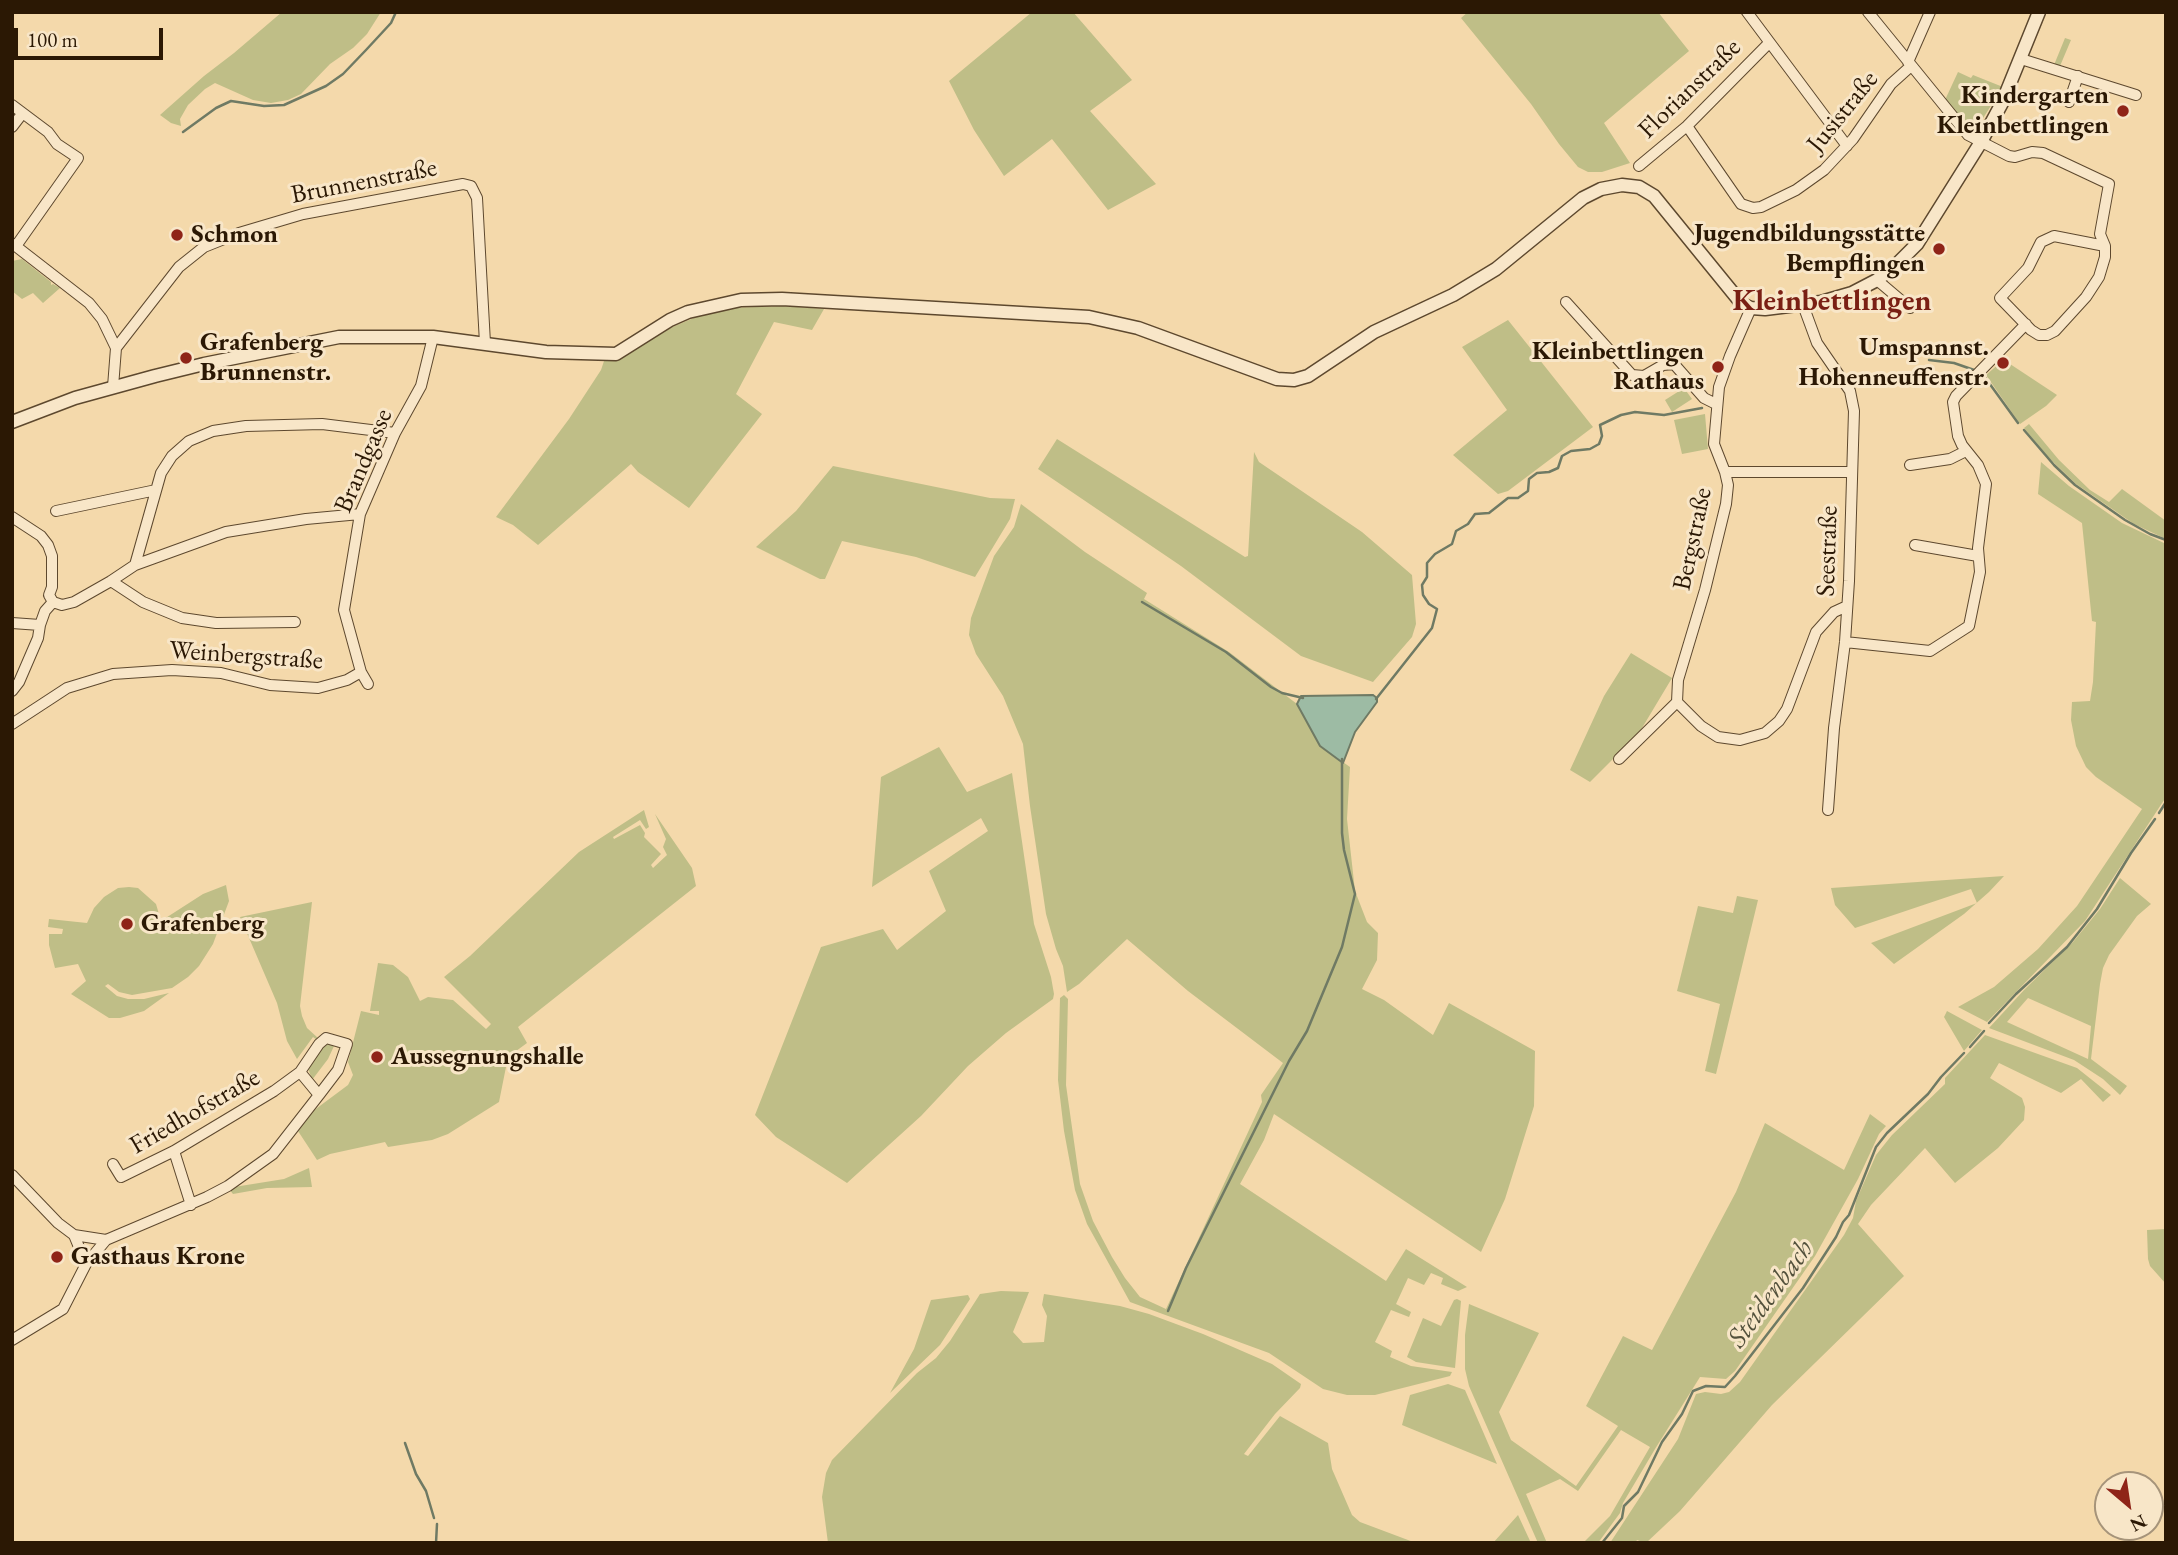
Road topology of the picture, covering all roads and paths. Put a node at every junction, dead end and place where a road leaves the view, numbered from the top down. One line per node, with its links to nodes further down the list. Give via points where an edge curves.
1 (1747, 12): 5 (street, Florianstraße)
2 (1868, 12): 7 (street)
3 (1930, 12): 7 (street)
4 (2039, 12): 6 (street)
5 (1769, 43): 13 (street, Florianstraße); 16 (street, Florianstraße)
6 (2021, 59): 8 (street); 15 (street)
7 (1909, 64): 15 (street, via 1968,135); 16 (street, Jusistraße)
8 (2078, 76): 9 (street); 10 (street)
9 (2136, 95)
10 (2069, 102)
11 (12, 105): 12 (street)
12 (22, 114): 14 (street); 18 (street, via 78,158)
13 (1687, 126): 16 (street, Jusistraße, via 1741,204 1753,208 1783,198 1812,180); 17 (street, Florianstraße)
14 (12, 127)
15 (1980, 142): 19 (street, via 2015,158 2038,151 2106,181 2109,188 2100,234); 20 (street, via 1917,244)
16 (1847, 146)
17 (1639, 166)
18 (14, 245): 28 (street, via 89,303)
19 (2105, 246): 25 (street, via 2099,276 2064,324 2047,335 2039,335); 25 (street, via 2054,236 2044,239 2028,268 2000,298)
20 (1877, 279): 22 (street, via 1837,298); 24 (street)
21 (1566, 302): 30 (street, via 1632,375 1644,376 1674,364 1704,398)
22 (1803, 305): 23 (street); 36 (street, Seestraße, via 1817,344 1853,400)
23 (1751, 308): 27 (street, via 1734,296 1661,203 1648,190 1630,186 1601,189 1583,198 1496,270 1374,332 1308,376 1294,380 1277,379 1138,328 1089,317 782,299 741,300 688,312 616,354 546,352); 30 (street, Bergstraße, via 1723,373)
24 (1910, 308)
25 (2026, 324): 33 (street, via 1956,396 1953,409)
26 (433, 337): 27 (street); 29 (street, via 340,337 204,363); 32 (street, Brandgasse, via 421,386)
27 (485, 343): 28 (street, Brunnenstraße, via 477,198 471,186 463,184 303,214 204,247 179,267)
28 (116, 348): 29 (street)
29 (113, 387): 31 (street)
30 (1716, 404): 35 (street, Bergstraße, via 1714,444)
31 (12, 422)
32 (395, 433): 37 (street, via 322,424 213,430 189,441 172,456); 39 (street, Brandgasse)
33 (1966, 451): 34 (street, via 1950,459); 42 (street, via 1978,464 1986,484)
34 (1910, 466)
35 (1725, 472): 36 (street); 56 (street, Bergstraße, via 1728,485 1722,525 1678,680)
36 (1851, 472): 46 (street, Seestraße)
37 (156, 490): 38 (street); 43 (street)
38 (56, 510)
39 (360, 513): 43 (street, via 226,532); 53 (street, Brandgasse, via 344,610)
40 (12, 517): 45 (street, via 48,545)
41 (1915, 545): 42 (street)
42 (1979, 556): 52 (street, via 1980,572 1967,628 1930,651)
43 (135, 565): 44 (street)
44 (111, 581): 45 (street, via 74,602); 48 (street, via 143,602 182,618 216,623)
45 (53, 602): 50 (street)
46 (1847, 606): 47 (street); 51 (street, Seestraße)
47 (1826, 621): 51 (street); 56 (street, via 1816,632 1787,709 1765,733 1740,740 1714,735)
48 (295, 622)
49 (12, 623): 50 (street)
50 (40, 625): 55 (street)
51 (1846, 625): 52 (street, Seestraße)
52 (1845, 642): 59 (street, Seestraße)
53 (362, 672): 54 (street, Brandgasse); 57 (street, Weinbergstraße, via 318,688 270,685 221,673 113,674 68,688)
54 (368, 684)
55 (12, 691)
56 (1677, 702): 58 (street)
57 (12, 724)
58 (1619, 759)
59 (1828, 810)
60 (300, 1072): 61 (street, Friedhofstraße); 61 (street, Friedhofstraße, via 326,1038 347,1044 338,1070); 62 (street, Friedhofstraße)
61 (319, 1095): 65 (street, Friedhofstraße, via 273,1154)
62 (174, 1151): 63 (street, Friedhofstraße, via 121,1177); 65 (street)
63 (113, 1164)
64 (12, 1175): 66 (street)
65 (191, 1205): 67 (street, Friedhofstraße)
66 (74, 1235): 67 (street); 68 (street)
67 (106, 1240): 68 (street, Friedhofstraße)
68 (86, 1264): 69 (street, Friedhofstraße, via 63,1309)
69 (12, 1340)

